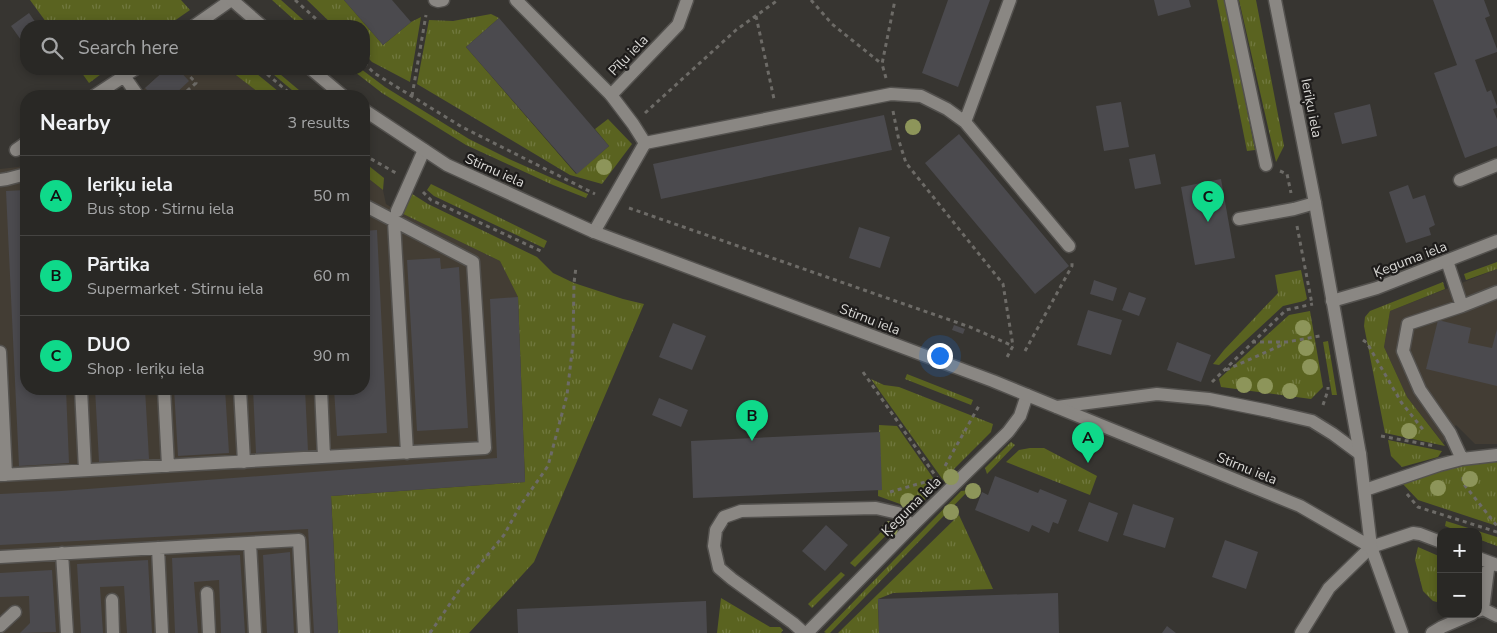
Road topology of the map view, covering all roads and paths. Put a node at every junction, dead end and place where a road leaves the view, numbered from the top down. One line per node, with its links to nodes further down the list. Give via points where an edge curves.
1 (231, 0): 15 (street); 16 (street)
2 (295, 0): 17 (path)
3 (435, 0): 4 (street)
4 (443, 0)
5 (516, 0): 30 (street)
6 (688, 0): 30 (street, Pīļu iela, via 678,25)
7 (778, 0): 14 (path)
8 (811, 0): 9 (path, via 832,24 882,64)
9 (895, 0)
10 (1010, 0): 34 (street)
11 (1231, 0): 39 (street)
12 (1275, 0): 46 (street, Ieriķu iela)
13 (426, 14): 31 (path)
14 (756, 16): 33 (path); 35 (path, via 736,30)
15 (203, 20)
16 (255, 20)
17 (317, 20)
18 (370, 69): 31 (path)
19 (125, 75): 24 (street)
20 (130, 75): 25 (street)
21 (189, 75): 26 (path, via 196,83)
22 (268, 75): 27 (path)
23 (317, 75): 28 (street)
24 (103, 90)
25 (136, 90)
26 (188, 90)
27 (286, 90)
28 (336, 90)
29 (891, 94): 33 (street); 34 (street, via 921,96); 64 (path, via 906,163 1003,284)
30 (611, 95): 35 (street, Pīļu iela)
31 (412, 96): 45 (path, via 462,127)
32 (370, 114): 37 (street, Stirnu iela)
33 (778, 117): 36 (street)
34 (965, 122): 52 (street)
35 (633, 124): 36 (street, Pīļu iela)
36 (645, 143): 45 (street)
37 (424, 150): 43 (street); 50 (street, Stirnu iela, via 447,165)
38 (370, 158): 43 (path)
39 (1266, 165)
40 (1497, 165): 44 (street)
41 (20, 176): 42 (street)
42 (0, 180)
43 (410, 180): 48 (street); 53 (path, via 431,200)
44 (1460, 180)
45 (611, 202): 50 (street); 64 (path, via 970,327)
46 (1315, 203): 49 (street); 58 (street, Ieriķu iela)
47 (370, 207): 48 (street)
48 (396, 216): 83 (street); 83 (street, via 473,262 485,448)
49 (1239, 219)
50 (594, 232): 76 (street, Stirnu iela)
51 (1497, 241): 54 (street, Ķeguma iela)
52 (1069, 246): 65 (path, via 1072,266)
53 (544, 252)
54 (1447, 261): 58 (street, Ķeguma iela, via 1377,288); 59 (street)
55 (576, 267): 123 (path, via 567,395 548,466 504,535 462,586)
56 (1306, 270): 61 (path, via 1312,304 1286,310)
57 (1497, 292): 59 (street)
58 (1332, 301): 84 (street, Ieriķu iela)
59 (1462, 306): 87 (street, via 1408,324 1403,351 1420,390 1450,434)
60 (1363, 340): 81 (path, via 1401,402)
61 (1252, 342): 62 (path); 68 (path)
62 (1287, 342): 63 (path, via 1320,335); 68 (path)
63 (1321, 344)
64 (1013, 346): 67 (path)
65 (1025, 351)
66 (0, 352): 91 (street)
67 (1006, 359)
68 (1223, 371): 71 (path)
69 (863, 372): 92 (path)
70 (1327, 381): 78 (path)
71 (1210, 383)
72 (81, 395): 90 (street)
73 (164, 395): 89 (street)
74 (240, 395): 88 (street)
75 (321, 395): 86 (street)
76 (1027, 395): 79 (street, Stirnu iela); 95 (street, Ķeguma iela, via 1020,416 1008,432)
77 (980, 404): 92 (path)
78 (1324, 405)
79 (1057, 407): 84 (street, via 1157,394 1209,399 1312,421); 104 (street, Stirnu iela, via 1300,506)
80 (1381, 436): 82 (path, via 1438,447)
81 (1429, 437)
82 (1435, 444)
83 (407, 453): 86 (street)
84 (1360, 454): 96 (street, Ieriķu iela)
85 (1497, 455): 87 (street)
86 (324, 457): 88 (street)
87 (1462, 459): 93 (street); 99 (path, via 1463,483)
88 (244, 462): 89 (street)
89 (168, 466): 90 (street)
90 (85, 470): 91 (street)
91 (3, 475)
92 (938, 478): 94 (path); 95 (path); 97 (path, via 886,493)
93 (1394, 480): 96 (street); 100 (path, via 1418,507)
94 (932, 485)
95 (949, 489): 98 (street, Ķeguma iela)
96 (1365, 490): 104 (street, Ieriķu iela)
97 (876, 508): 98 (street, via 898,513); 116 (street, via 741,512 724,517 716,530 714,546 719,568)
98 (912, 526): 116 (street, Ķeguma iela)
99 (1497, 526)
100 (1497, 532)
101 (1437, 540): 104 (street, via 1413,533)
102 (250, 543): 103 (street); 121 (street); 122 (street, via 299,540)
103 (158, 548): 105 (street); 119 (street)
104 (1371, 548): 124 (street, via 1329,588); 125 (street, Ieriķu iela)
105 (62, 553): 106 (street); 117 (street)
106 (0, 557)
107 (1488, 562): 108 (street)
108 (1482, 592)
109 (207, 593): 120 (street)
110 (112, 600): 118 (street)
111 (15, 612): 115 (street)
112 (1482, 613): 113 (street)
113 (1497, 616)
114 (1464, 618): 126 (street)
115 (0, 626)
116 (810, 632)
117 (67, 633)
118 (113, 633)
119 (162, 633)
120 (209, 633)
121 (255, 633)
122 (304, 633)
123 (430, 633)
124 (1300, 633)
125 (1402, 633)
126 (1432, 633)

